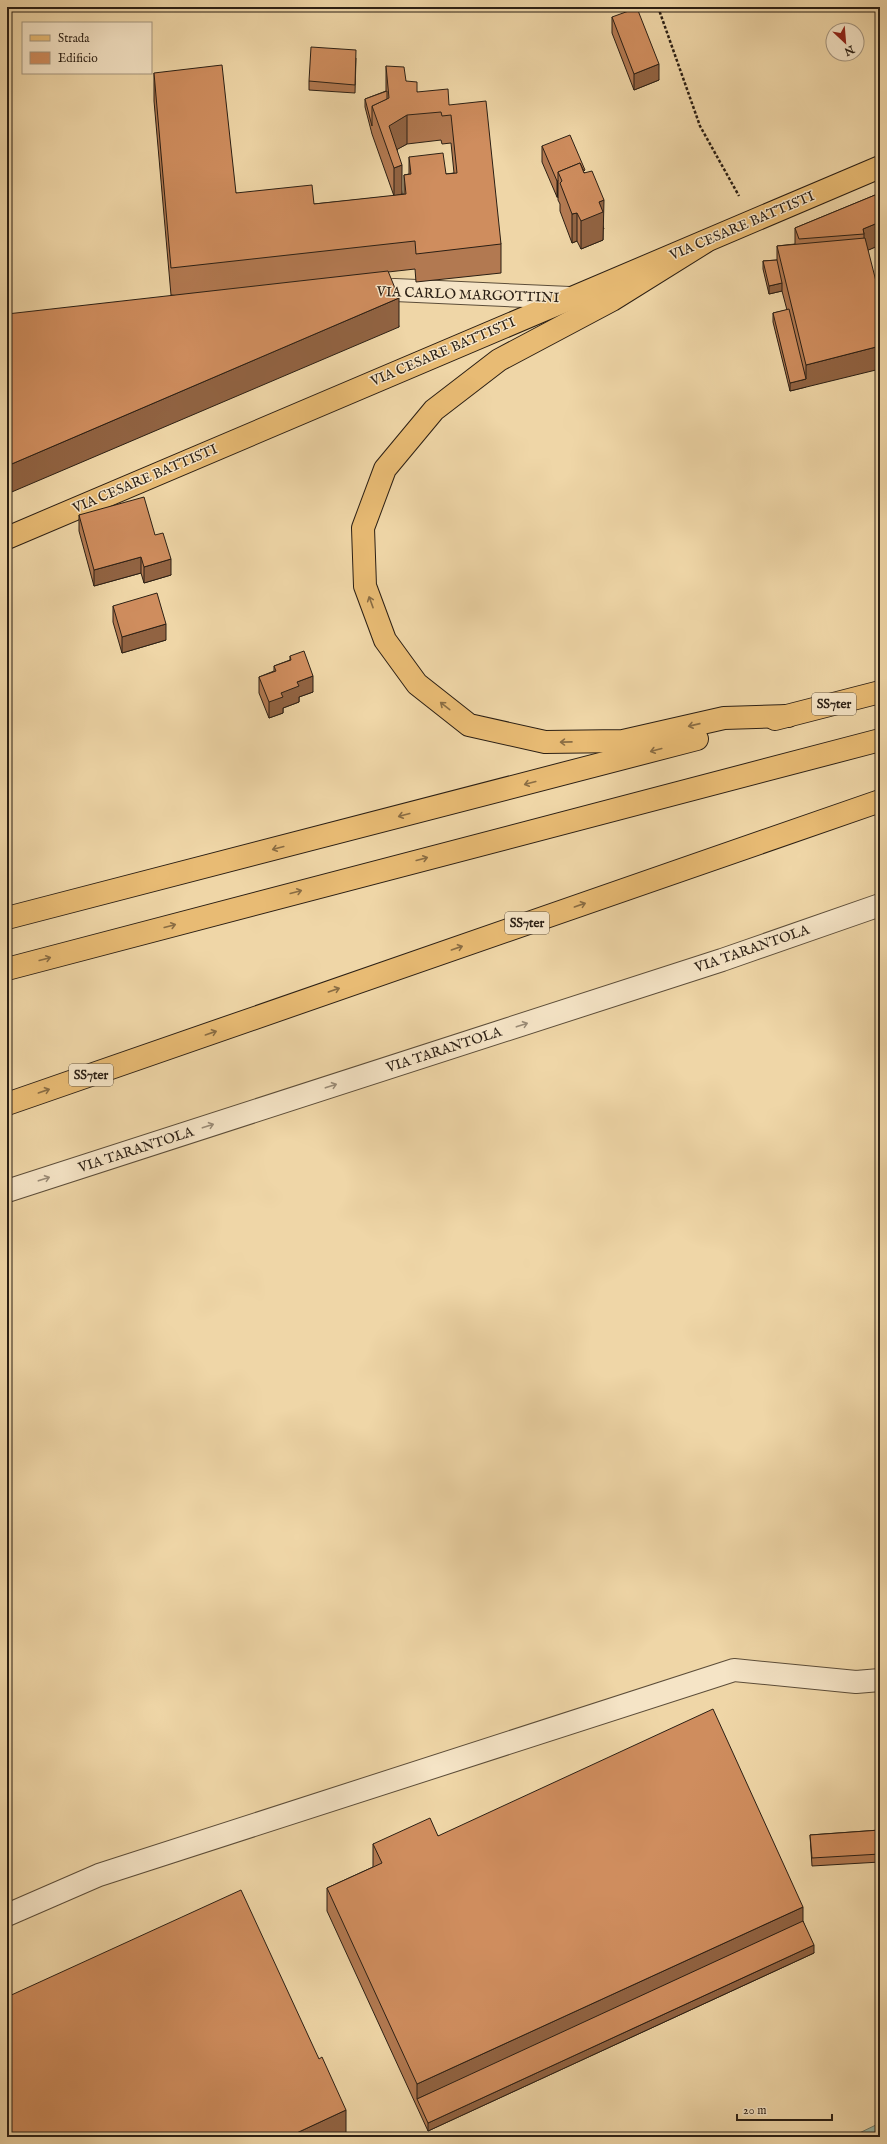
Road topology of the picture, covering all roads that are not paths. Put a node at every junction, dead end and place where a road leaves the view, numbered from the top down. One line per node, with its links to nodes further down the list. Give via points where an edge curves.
1 (880, 167): 2 (main road, VIA CESARE BATTISTI)
2 (705, 242): 4 (main road, VIA CESARE BATTISTI); 7 (main road, one-way to 2, via 724,718 623,741 545,742 469,725 417,684 385,640 365,586 363,528 385,469 434,410 499,360 612,300)
3 (347, 295): 4 (street, VIA CARLO MARGOTTINI, via 395,290)
4 (570, 298): 5 (main road, VIA CESARE BATTISTI)
5 (7, 538)
6 (880, 692): 7 (main road, SS7ter)
7 (788, 716): 11 (main road, one-way to 11)
8 (880, 740): 12 (main road, one-way to 8)
9 (880, 801): 13 (main road, SS7ter, one-way to 9)
10 (880, 905): 14 (street, VIA TARANTOLA, one-way to 10, via 722,960)
11 (7, 918)
12 (7, 969)
13 (7, 1104)
14 (7, 1191)
15 (880, 1680): 16 (street, via 856,1682 734,1670 98,1875)
16 (7, 1914)

